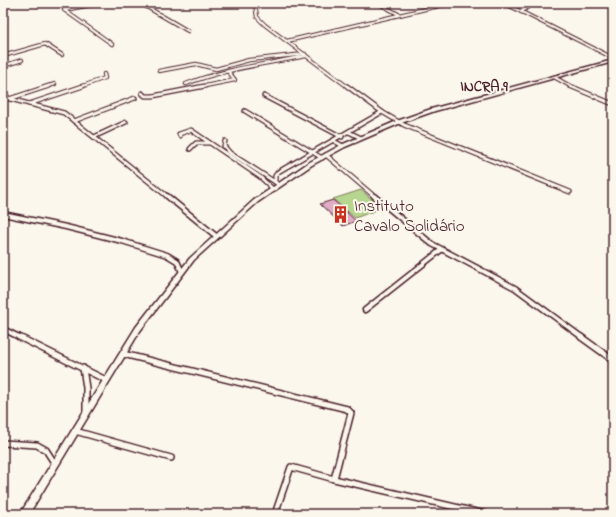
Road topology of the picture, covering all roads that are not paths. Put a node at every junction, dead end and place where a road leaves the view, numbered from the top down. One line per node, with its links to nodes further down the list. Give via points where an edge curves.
1 (101, 3): 14 (street, via 64,10)
2 (140, 3): 12 (street)
3 (255, 3): 13 (street, via 258,18)
4 (378, 3): 11 (street)
5 (427, 3): 9 (street)
6 (451, 3): 9 (street)
7 (504, 3): 10 (street)
8 (534, 3): 10 (street)
9 (435, 7): 11 (street)
10 (521, 12): 18 (street)
11 (400, 15): 13 (street)
12 (188, 31)
13 (287, 41): 16 (street)
14 (112, 44)
15 (62, 54): 17 (street, via 45,44)
16 (306, 55): 22 (street, via 249,60 216,70 196,64); 23 (street); 36 (street)
17 (3, 56)
18 (613, 58)
19 (22, 60): 21 (street)
20 (613, 61): 25 (main road)
21 (3, 66)
22 (159, 71)
23 (228, 71): 27 (street, via 198,78); 28 (street, via 235,80 153,96 145,96)
24 (104, 74): 33 (street, via 103,80)
25 (554, 77): 34 (street); 39 (main road, via 433,110)
26 (55, 84): 32 (street)
27 (186, 84)
28 (142, 93)
29 (3, 94): 32 (street)
30 (264, 96): 43 (street)
31 (135, 98): 37 (street)
32 (8, 99): 33 (street)
33 (28, 104): 37 (street, via 62,112)
34 (613, 104)
35 (245, 111): 51 (street)
36 (382, 112): 39 (street); 40 (street)
37 (74, 121): 42 (street)
38 (126, 122): 42 (street)
39 (399, 122): 44 (main road); 54 (street)
40 (349, 132): 43 (street); 44 (street)
41 (180, 136): 47 (street, via 179,134 190,130)
42 (94, 137): 56 (street)
43 (342, 137): 46 (street)
44 (360, 138): 49 (main road)
45 (226, 141): 53 (street, via 224,146 230,153)
46 (334, 141): 48 (street); 49 (street)
47 (209, 143): 50 (street, via 196,143); 53 (street)
48 (325, 146): 51 (street); 52 (street)
49 (343, 146): 52 (main road)
50 (190, 149)
51 (313, 152): 52 (street); 53 (street, via 278,172)
52 (322, 156): 53 (main road); 57 (street, via 414,232)
53 (275, 185): 56 (main road)
54 (570, 192)
55 (3, 214): 58 (street, via 73,229 167,255 177,261)
56 (216, 236): 58 (main road)
57 (441, 250): 59 (street); 62 (street, via 515,288)
58 (182, 272): 61 (main road)
59 (365, 310)
60 (3, 329): 63 (street)
61 (122, 354): 64 (main road); 70 (street, via 347,409 351,413)
62 (613, 360)
63 (83, 368): 64 (street); 65 (street)
64 (106, 380): 65 (main road)
65 (86, 413): 66 (main road)
66 (75, 431): 68 (street); 69 (main road)
67 (3, 443): 69 (street, via 37,445 46,450)
68 (171, 458)
69 (55, 464): 71 (main road)
70 (334, 479): 72 (street, via 290,468); 73 (street)
71 (24, 514)
72 (275, 514)
73 (485, 514)

